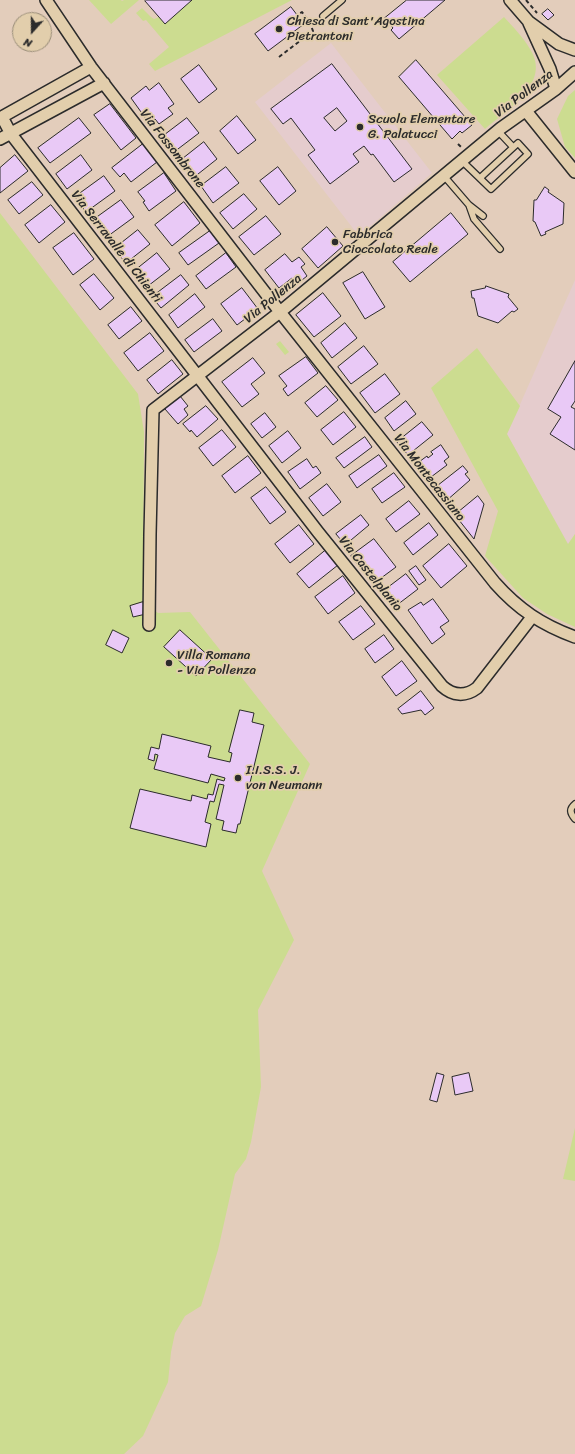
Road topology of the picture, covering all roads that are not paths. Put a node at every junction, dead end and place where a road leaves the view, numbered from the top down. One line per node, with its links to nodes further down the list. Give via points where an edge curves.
1 (46, 0): 7 (street, Via Fossombrone)
2 (342, 0): 4 (lane)
3 (510, 0): 5 (street)
4 (323, 16)
5 (529, 22): 6 (street, via 558,44); 10 (street)
6 (575, 50)
7 (91, 67): 9 (street, Via Fossombrone); 12 (street)
8 (575, 72): 10 (street, Via Pollenza)
9 (104, 83): 14 (street); 24 (street, Via Fossombrone)
10 (556, 89): 11 (street, Via Pollenza)
11 (526, 111): 13 (street, Via Pollenza); 18 (street)
12 (1, 118): 14 (street, Via Serravalle di Chienti)
13 (498, 131): 16 (lane); 17 (street, Via Pollenza)
14 (10, 134): 15 (street); 25 (street, Via Serravalle di Chienti)
15 (0, 139)
16 (513, 147): 20 (lane); 20 (lane, via 518,143 528,154 491,189)
17 (462, 161): 19 (street, Via Pollenza); 20 (lane)
18 (575, 172)
19 (444, 176): 21 (lane); 24 (street, Via Pollenza)
20 (480, 178)
21 (469, 205): 22 (lane); 23 (lane, via 474,219)
22 (483, 216)
23 (500, 249)
24 (280, 312): 25 (street, Via Pollenza); 26 (street, Via Montecassiano, via 495,582 509,598)
25 (199, 377): 26 (street, Via Castelplanio, via 318,532 446,690 462,694 470,693 477,688); 27 (street, Via Pollenza, via 153,410)
26 (532, 617): 28 (street, Via Montecassiano, via 554,630)
27 (149, 624)
28 (575, 637)
29 (575, 804): 30 (lane, via 570,812)
30 (575, 819)

